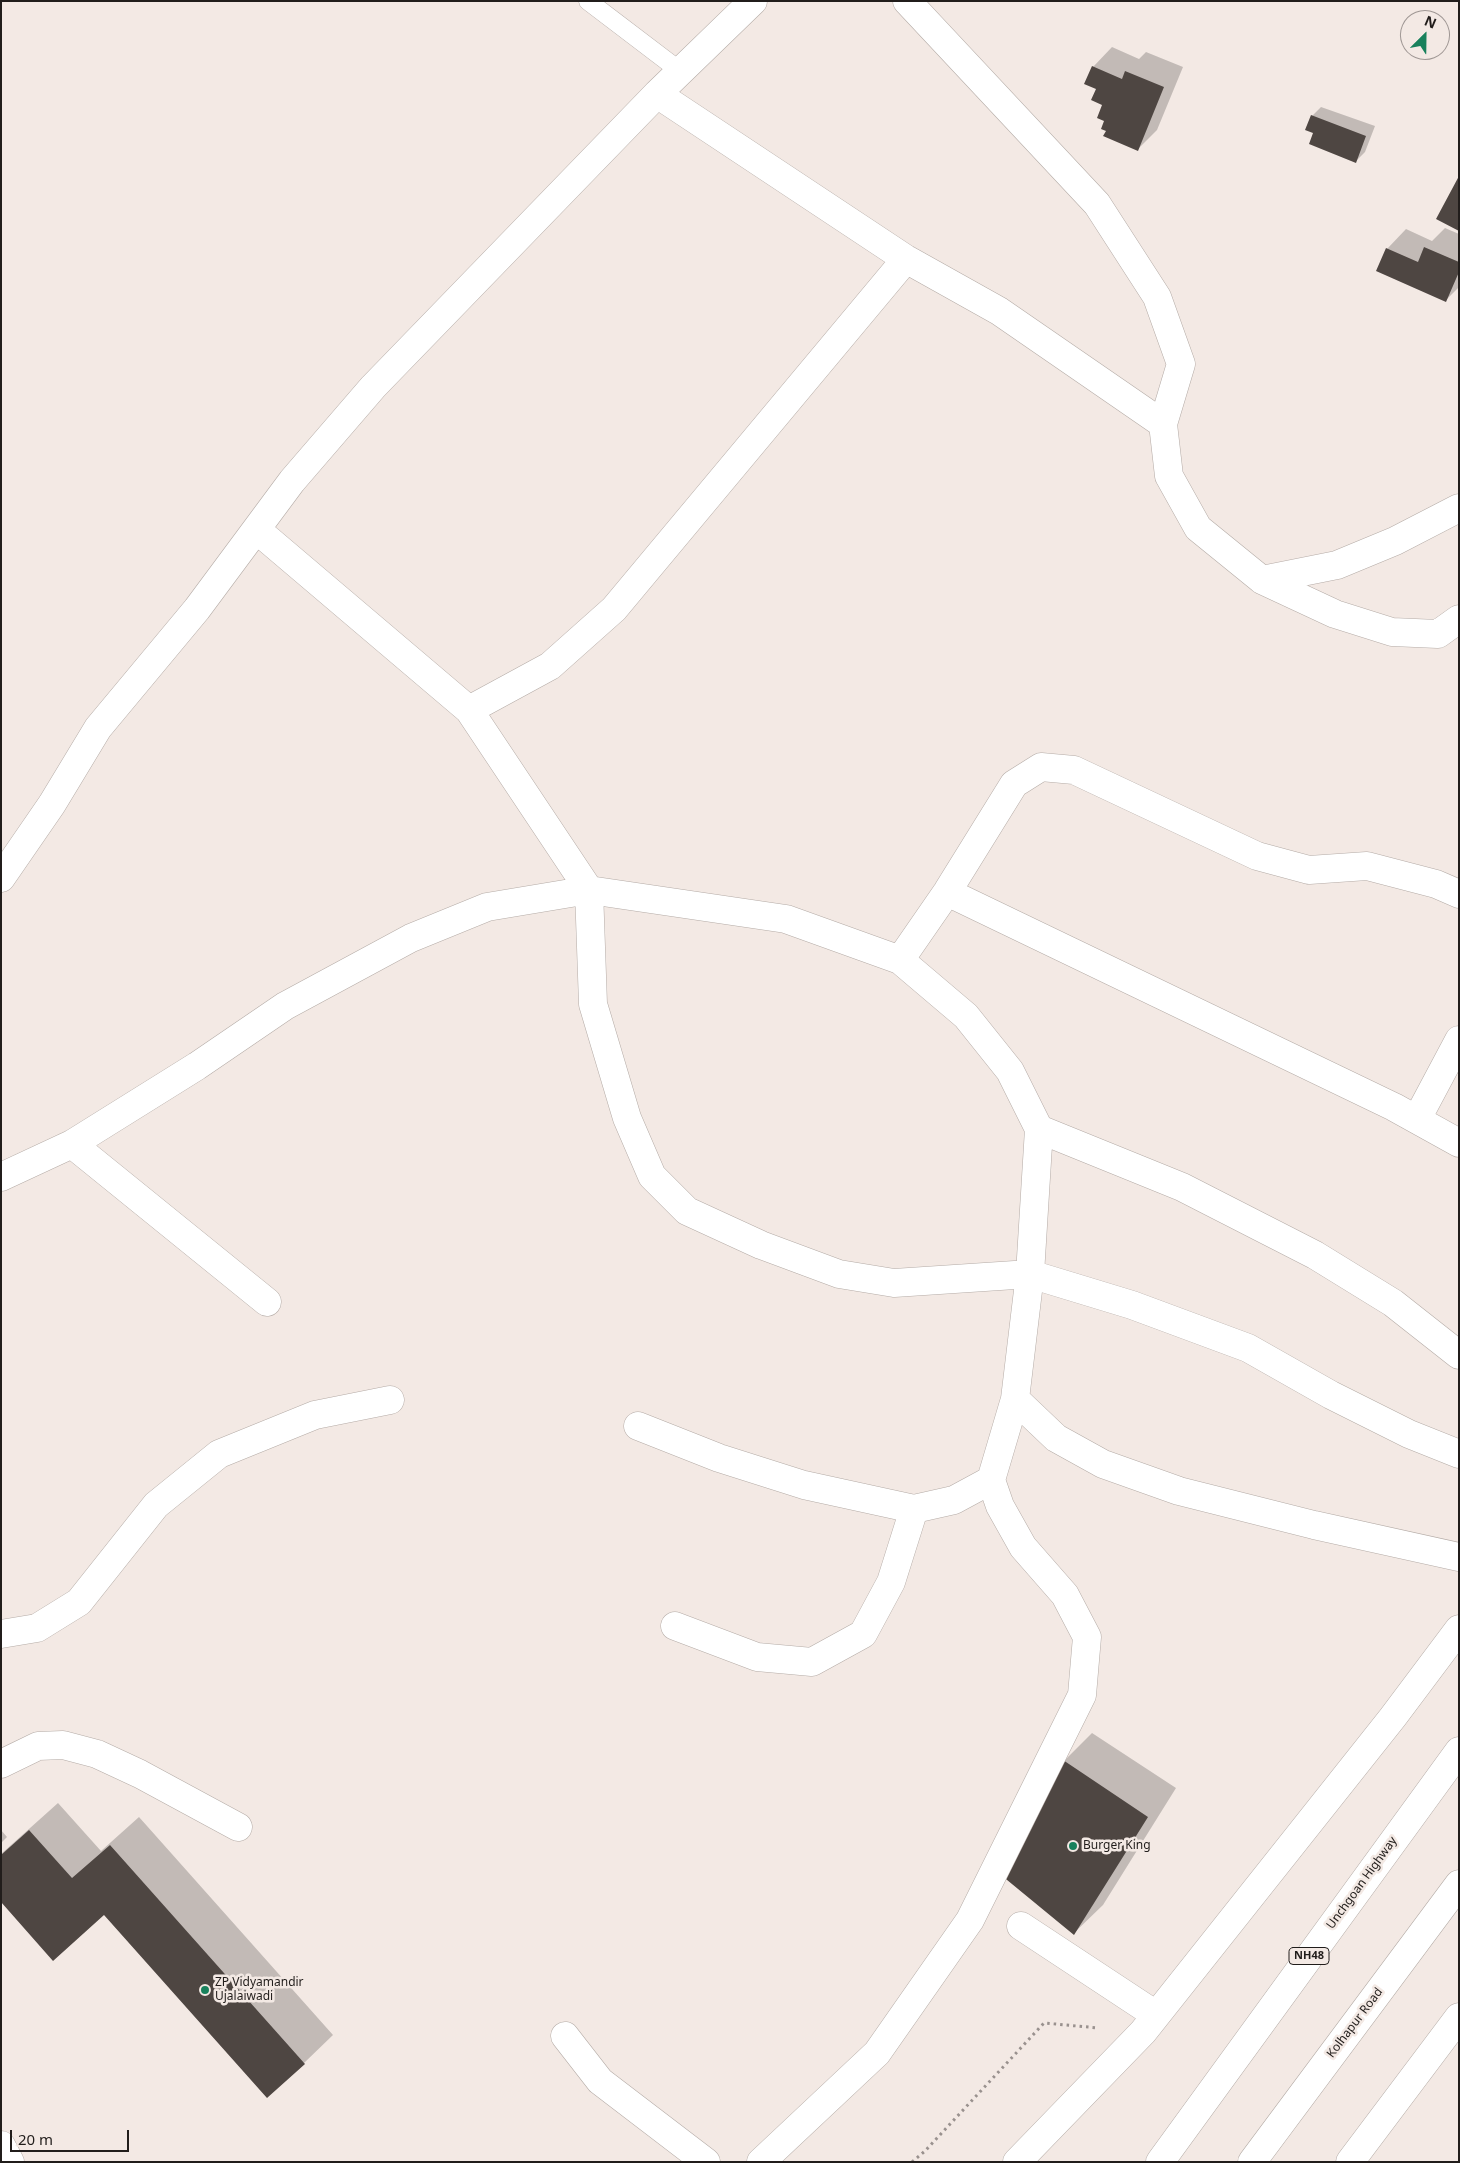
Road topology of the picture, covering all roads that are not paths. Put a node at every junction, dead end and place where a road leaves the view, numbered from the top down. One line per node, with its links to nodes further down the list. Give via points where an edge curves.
1 (588, 1): 4 (lane)
2 (752, 1): 4 (main road)
3 (907, 1): 7 (main road, via 1098,204 1156,297 1181,364)
4 (680, 71): 5 (main road)
5 (657, 94): 6 (main road); 9 (main road, via 373,387 292,481)
6 (906, 259): 7 (main road, via 999,311); 12 (main road, via 614,609 550,666)
7 (1162, 424): 10 (main road, via 1169,476 1198,528)
8 (1459, 508): 10 (main road, via 1395,542 1337,565)
9 (257, 530): 12 (main road); 13 (main road, via 197,609 98,728 52,804)
10 (1262, 580): 11 (main road, via 1335,614 1392,632 1438,634)
11 (1459, 619)
12 (469, 710): 14 (main road)
13 (1, 878)
14 (589, 890): 17 (main road, via 786,919); 22 (main road, via 487,907 411,938 285,1006 197,1066); 24 (main road, via 593,1004 626,1118 652,1176 687,1211 761,1246 839,1274 894,1283)
15 (947, 892): 16 (main road, via 1014,784 1041,767 1074,770 1257,856 1309,870 1367,866 1436,884); 17 (main road); 19 (main road)
16 (1459, 894)
17 (900, 960): 20 (main road, via 966,1016 1010,1071)
18 (1459, 1040): 19 (main road)
19 (1417, 1119): 21 (main road)
20 (1039, 1129): 24 (main road); 26 (main road, via 1182,1188 1316,1255 1393,1303)
21 (1459, 1143)
22 (72, 1144): 23 (main road); 25 (main road)
23 (3, 1176)
24 (1030, 1274): 27 (main road); 30 (main road, via 1132,1305 1248,1348 1409,1434)
25 (267, 1302)
26 (1459, 1355)
27 (1015, 1399): 31 (main road); 33 (main road, via 1056,1438 1104,1464 1179,1491)
28 (390, 1400): 36 (main road, via 315,1415 219,1454 156,1505 79,1602 36,1628)
29 (638, 1426): 32 (main road, via 719,1458 804,1485)
30 (1459, 1454)
31 (991, 1480): 32 (main road, via 954,1500); 48 (main road, via 1000,1506 1023,1547 1065,1595 1087,1637 1082,1695 970,1920 877,2053)
32 (914, 1509): 34 (main road, via 891,1582 863,1634 812,1662 758,1657)
33 (1459, 1557)
34 (675, 1626)
35 (1459, 1629): 43 (main road, via 1393,1718)
36 (1, 1634)
37 (1459, 1751): 50 (main road, Unchgoan Highway / NH48)
38 (1, 1764): 39 (main road, via 38,1746 63,1745 97,1754)
39 (238, 1827)
40 (1459, 1884): 51 (main road, Kolhapur Road)
41 (1021, 1926): 43 (main road)
42 (1459, 2017): 52 (main road)
43 (1150, 2023): 49 (main road)
44 (565, 2036): 47 (main road, via 600,2081)
45 (1, 2145): 46 (main road)
46 (10, 2162)
47 (706, 2162)
48 (761, 2162)
49 (1017, 2162)
50 (1160, 2162)
51 (1252, 2162)
52 (1350, 2162)

